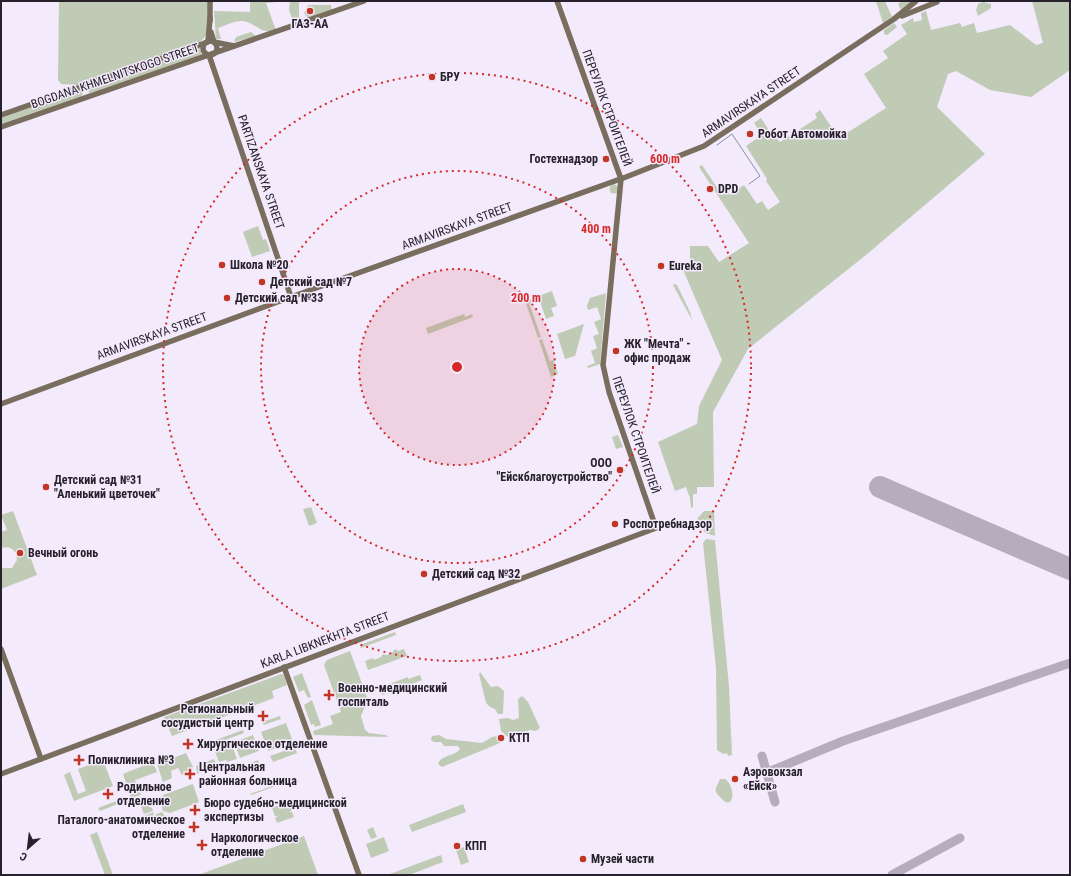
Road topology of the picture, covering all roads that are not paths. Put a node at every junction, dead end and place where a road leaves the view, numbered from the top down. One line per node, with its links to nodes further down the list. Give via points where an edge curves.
1 (210, 1): 8 (street)
2 (364, 1): 9 (street, BOGDANA KHMELNITSKOGO STREET)
3 (557, 1): 15 (street, ПЕРЕУЛОК СТРОИТЕЛЕЙ)
4 (916, 1): 7 (street, ARMAVIRSKAYA STREET)
5 (928, 1): 6 (street)
6 (939, 2): 7 (street, ARMAVIRSKAYA STREET)
7 (894, 19): 15 (street, ARMAVIRSKAYA STREET, via 712,142)
8 (211, 42): 9 (street, BOGDANA KHMELNITSKOGO STREET); 10 (street, via 217,48); 10 (street, via 204,46 204,50); 11 (street, BOGDANA KHMELNITSKOGO STREET)
9 (236, 46): 10 (street, BOGDANA KHMELNITSKOGO STREET)
10 (211, 55): 12 (street, BOGDANA KHMELNITSKOGO STREET); 16 (street, PARTIZANSKAYA STREET)
11 (83, 86): 12 (street); 13 (street, BOGDANA KHMELNITSKOGO STREET)
12 (86, 97): 14 (street, BOGDANA KHMELNITSKOGO STREET)
13 (1, 115)
14 (1, 127)
15 (621, 179): 16 (street, ARMAVIRSKAYA STREET); 18 (street, ПЕРЕУЛОК СТРОИТЕЛЕЙ, via 603,365 608,392)
16 (292, 297): 17 (street, ARMAVIRSKAYA STREET)
17 (1, 404)
18 (656, 528): 20 (street, KARLA LIBKNEKHTA STREET)
19 (1, 649): 21 (street)
20 (284, 667): 21 (street, KARLA LIBKNEKHTA STREET); 23 (street)
21 (41, 759): 22 (street, KARLA LIBKNEKHTA STREET)
22 (1, 774)
23 (359, 875)

